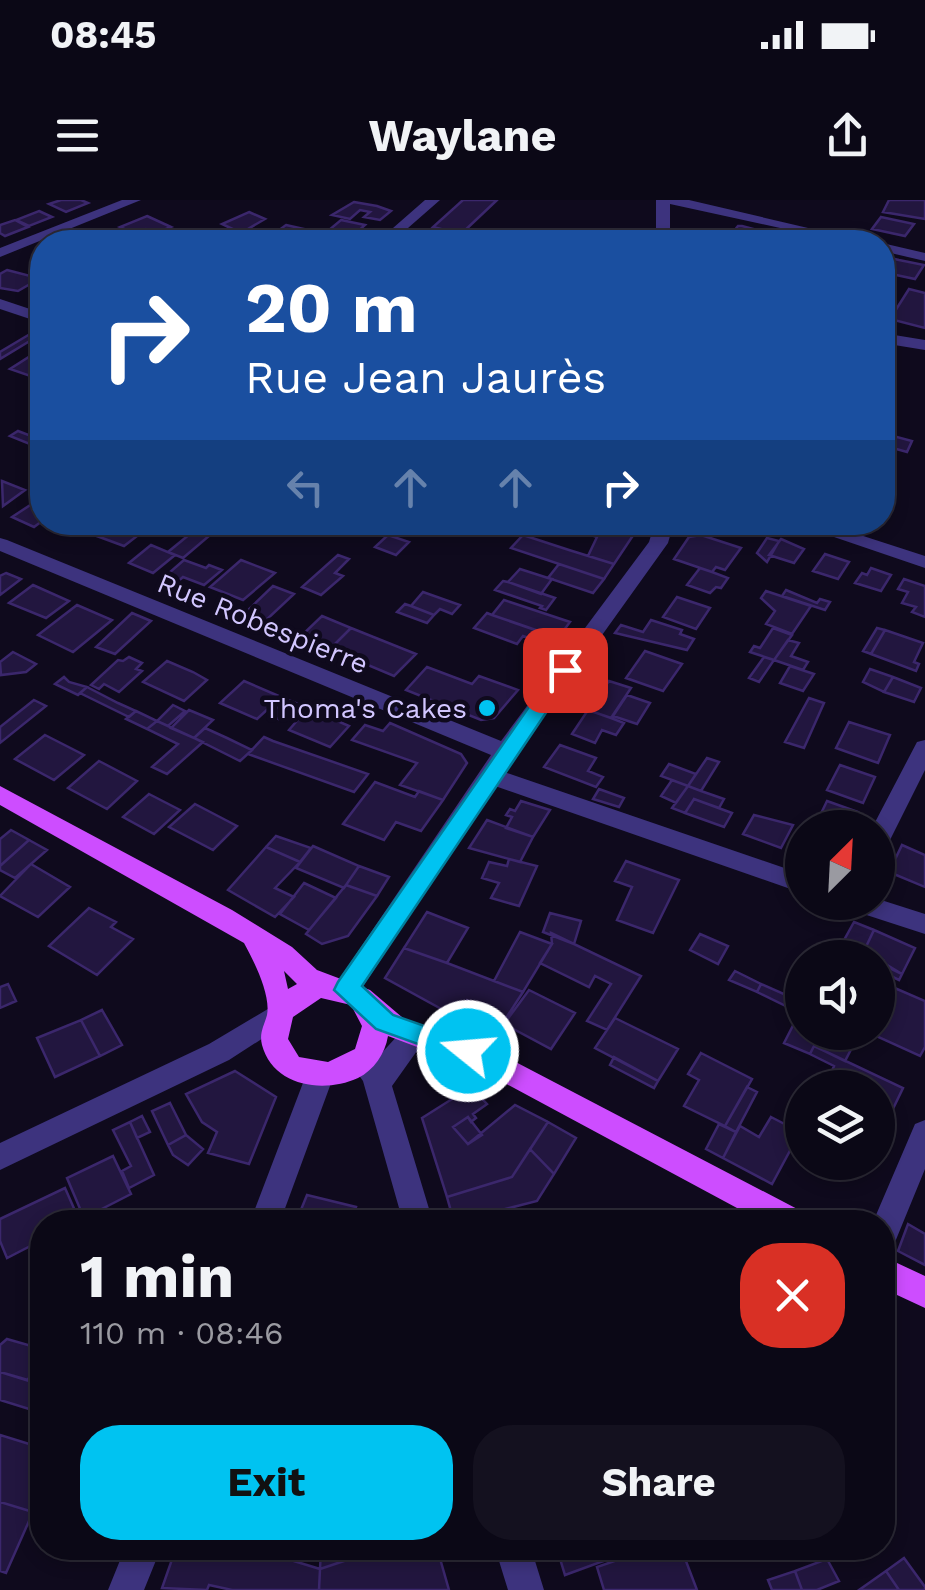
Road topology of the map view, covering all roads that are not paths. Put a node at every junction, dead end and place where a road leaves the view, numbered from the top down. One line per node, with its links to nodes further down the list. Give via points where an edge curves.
1 (134, 200): 4 (street)
2 (433, 200): 5 (street)
3 (667, 200): 6 (street); 7 (street)
4 (58, 230)
5 (398, 230)
6 (664, 230)
7 (806, 230)
8 (30, 241): 10 (street)
9 (895, 250): 11 (street)
10 (0, 253)
11 (925, 257)
12 (0, 304): 13 (street)
13 (30, 314)
14 (895, 340): 15 (street)
15 (925, 345)
16 (659, 535): 20 (street)
17 (840, 535): 19 (street)
18 (0, 544): 20 (street, Rue Robespierre)
19 (925, 562)
20 (506, 752): 22 (street)
21 (922, 760): 24 (street)
22 (490, 776): 25 (street); 29 (street)
23 (0, 794): 28 (main road)
24 (894, 810)
25 (785, 878)
26 (895, 914): 27 (street)
27 (925, 924)
28 (254, 937): 29 (main road, via 308,978); 31 (main road, via 269,965)
29 (337, 988): 30 (main road); 31 (main road, via 301,993)
30 (373, 1010): 32 (main road); 35 (main road, via 378,1025)
31 (280, 1012): 33 (street); 34 (main road, via 273,1034)
32 (424, 1041): 35 (street, via 390,1061); 41 (main road, via 496,1065)
33 (229, 1047): 34 (street, via 258,1042); 38 (street)
34 (277, 1050): 36 (main road, via 294,1068)
35 (370, 1064): 36 (main road); 40 (street)
36 (320, 1074): 39 (street)
37 (925, 1132): 42 (street)
38 (0, 1157)
39 (269, 1210)
40 (414, 1210)
41 (769, 1210)
42 (893, 1210)
43 (895, 1278): 44 (main road)
44 (925, 1293)
45 (137, 1560): 47 (street)
46 (517, 1560): 48 (street)
47 (126, 1590)
48 (526, 1590)

